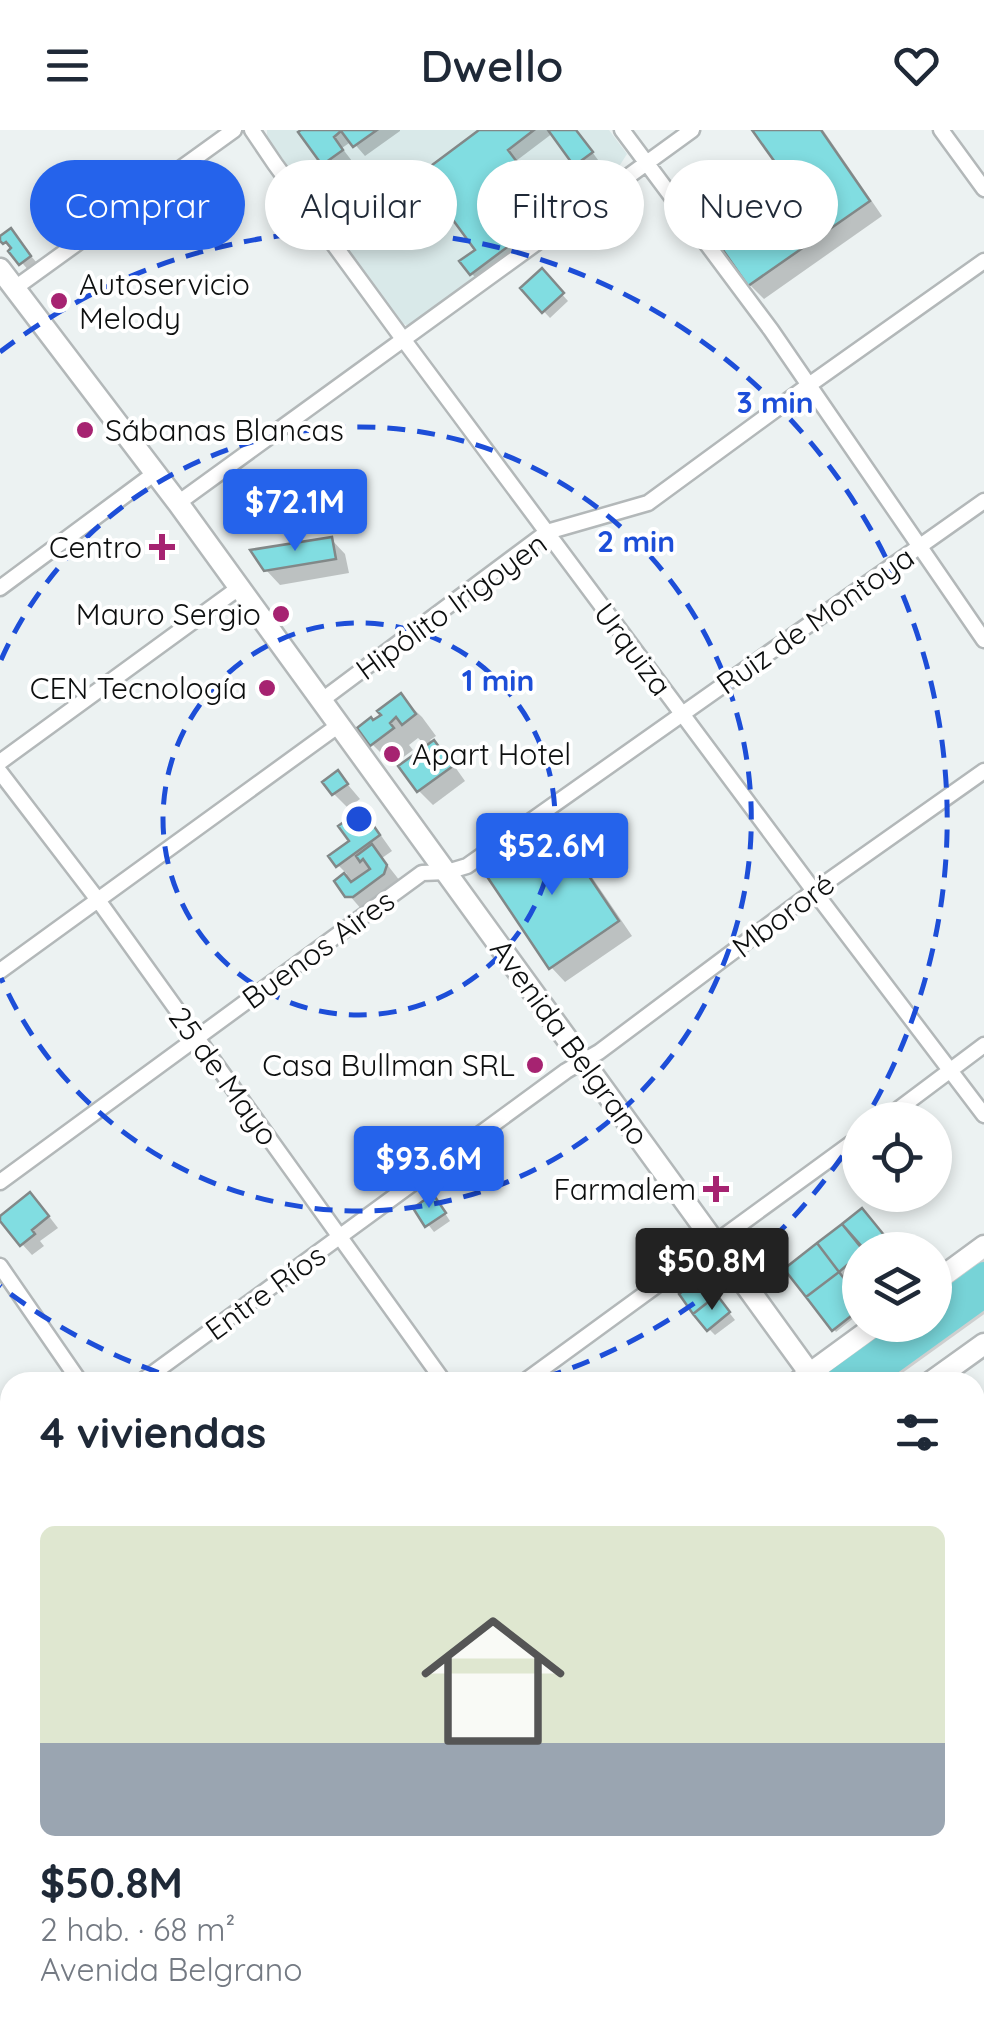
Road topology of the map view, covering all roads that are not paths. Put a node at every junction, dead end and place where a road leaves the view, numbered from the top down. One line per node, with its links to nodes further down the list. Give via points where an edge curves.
1 (234, 130): 10 (street)
2 (252, 130): 11 (street, Urquiza)
3 (622, 130): 6 (street)
4 (692, 130): 6 (street)
5 (941, 130): 7 (street)
6 (647, 162): 11 (street); 12 (street)
7 (984, 190)
8 (984, 261): 12 (street, Hipólito Irigoyen)
9 (0, 269): 10 (main road, Avenida Belgrano)
10 (15, 288): 13 (main road, Avenida Belgrano)
11 (403, 340): 15 (street); 16 (street, Urquiza)
12 (809, 385): 16 (street, Hipólito Irigoyen, via 648,503); 17 (street)
13 (155, 473): 15 (main road, Avenida Belgrano); 19 (street)
14 (984, 501): 17 (street, Ruiz de Montoya)
15 (178, 502): 18 (main road, Avenida Belgrano)
16 (547, 532): 21 (street, Hipólito Irigoyen); 22 (street, Urquiza)
17 (920, 547): 20 (street); 22 (street, Ruiz de Montoya)
18 (240, 587): 21 (main road, Avenida Belgrano); 24 (street)
19 (0, 588)
20 (984, 640)
21 (322, 700): 23 (main road, Avenida Belgrano)
22 (682, 714): 27 (street, Ruiz de Montoya, via 467,866); 28 (street, Urquiza)
23 (339, 725): 27 (main road, Avenida Belgrano); 29 (street)
24 (0, 762)
25 (984, 771): 28 (street, Mbororé)
26 (0, 772): 29 (street, 25 de Mayo)
27 (447, 872): 31 (street, Buenos Aires, via 422,873); 33 (main road, Avenida Belgrano)
28 (814, 891): 33 (street, Mbororé); 34 (street, Urquiza)
29 (98, 900): 30 (street); 31 (street, 25 de Mayo)
30 (0, 972)
31 (196, 1038): 38 (street, Buenos Aires); 39 (street, 25 de Mayo)
32 (984, 1046): 34 (street)
33 (584, 1062): 39 (street, Entre Ríos); 40 (main road, Avenida Belgrano)
34 (951, 1070): 35 (street); 36 (street, Urquiza)
35 (908, 1102)
36 (984, 1115)
37 (842, 1150): 40 (street)
38 (0, 1182)
39 (339, 1236): 51 (street, Entre Ríos); 52 (street, 25 de Mayo)
40 (716, 1243): 53 (street); 54 (main road, Avenida Belgrano)
41 (984, 1246): 43 (main road)
42 (0, 1266): 50 (street)
43 (952, 1270)
44 (984, 1273): 45 (main road)
45 (952, 1297)
46 (984, 1297): 57 (main road)
47 (855, 1342): 55 (main road)
48 (889, 1342): 56 (main road)
49 (984, 1344): 58 (main road)
50 (73, 1372)
51 (155, 1372)
52 (437, 1372)
53 (538, 1372)
54 (803, 1372)
55 (818, 1372)
56 (848, 1372)
57 (880, 1372)
58 (945, 1372)

